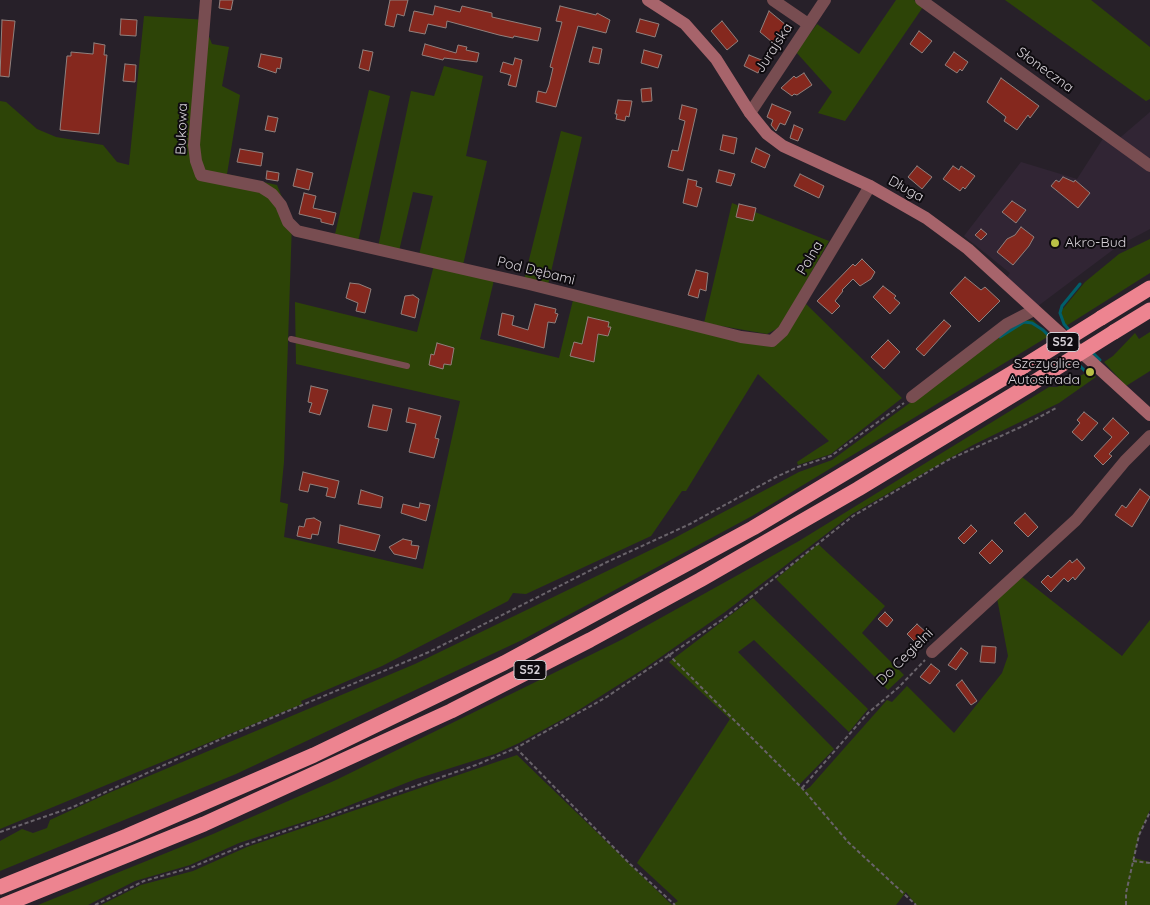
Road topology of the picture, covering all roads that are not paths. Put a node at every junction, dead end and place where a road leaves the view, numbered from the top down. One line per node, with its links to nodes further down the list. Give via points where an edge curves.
1 (206, 0): 10 (street, Bukowa, via 194,145 201,175 261,187 281,205)
2 (648, 0): 7 (street, Długa, via 685,24 716,59)
3 (773, 0): 6 (street)
4 (825, 0): 6 (street, Jurajska)
5 (921, 0): 8 (street, Słoneczna)
6 (808, 24): 7 (street, Jurajska)
7 (750, 113): 9 (street, Długa, via 767,134 783,146)
8 (1150, 166)
9 (870, 186): 12 (street, Długa, via 926,218 968,250); 15 (street, Polna, via 783,331)
10 (293, 227): 15 (street, Pod Dębami, via 297,231 742,337)
11 (1150, 288): 21 (highway, S52, bridge, via 753,528 504,663 314,755)
12 (1034, 310): 17 (street, via 1007,324); 18 (street, Długa)
13 (1150, 310): 22 (highway, S52, bridge, via 858,489 590,640 451,711 204,824)
14 (291, 339): 16 (lane)
15 (772, 341)
16 (407, 366)
17 (912, 397)
18 (1150, 415)
19 (1150, 436): 20 (street, Do Cegielni, via 1076,520)
20 (932, 652)
21 (0, 887)
22 (4, 905)

